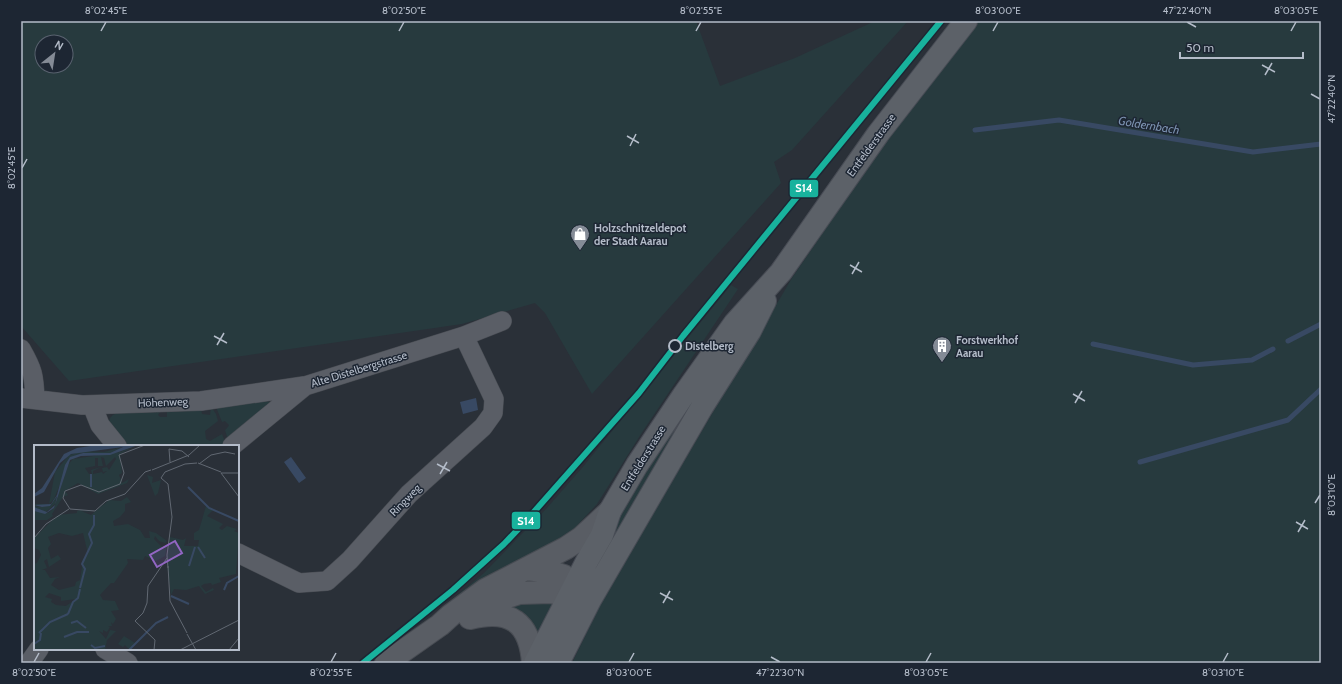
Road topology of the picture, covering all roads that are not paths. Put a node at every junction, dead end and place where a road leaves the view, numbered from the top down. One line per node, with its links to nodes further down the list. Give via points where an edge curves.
1 (966, 21): 2 (main road, Entfelderstrasse, via 878,134)
2 (781, 272): 11 (main road, Entfelderstrasse, via 735,323 687,390); 14 (main road, Entfelderstrasse, via 750,331)
3 (502, 321): 4 (street, Alte Distelbergstrasse)
4 (464, 336): 6 (street, Alte Distelbergstrasse); 12 (street, Ringweg, via 494,399 493,413 483,427 409,494 350,560 327,581 299,583)
5 (21, 349): 7 (street, via 32,368 34,378)
6 (305, 386): 8 (street, Höhenweg, via 201,401); 10 (street, Alte Distelbergstrasse)
7 (28, 398): 8 (street, Höhenweg)
8 (92, 405): 9 (street, via 100,425)
9 (116, 445)
10 (233, 445)
11 (610, 511): 13 (main road, via 571,545); 14 (main road, Entfelderstrasse)
12 (239, 553)
13 (527, 569): 14 (main road, via 558,573 564,576); 15 (main road, via 485,590)
14 (578, 594): 15 (main road, via 519,592 479,606); 21 (main road, Entfelderstrasse); 22 (main road)
15 (440, 625): 20 (main road); 21 (main road, via 479,616 500,615 520,625 527,635)
16 (38, 650): 18 (street)
17 (107, 650): 19 (street)
18 (29, 663)
19 (128, 663)
20 (386, 663)
21 (534, 663)
22 (558, 663)

